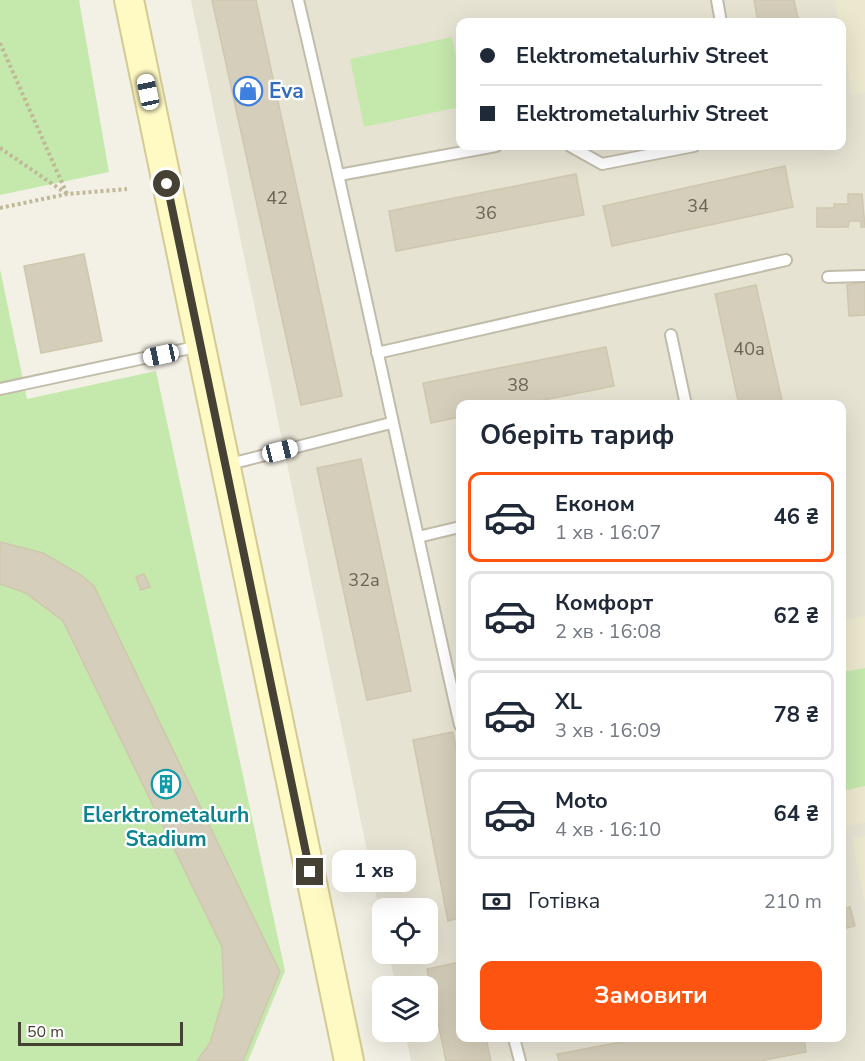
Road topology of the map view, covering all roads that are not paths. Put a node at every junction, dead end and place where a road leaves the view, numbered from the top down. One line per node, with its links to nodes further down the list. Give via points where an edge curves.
1 (129, 0): 13 (main road)
2 (298, 0): 8 (lane)
3 (717, 0): 4 (lane)
4 (720, 18)
5 (474, 150): 8 (lane)
6 (577, 150): 7 (lane, via 602,165)
7 (675, 150)
8 (339, 175): 14 (lane)
9 (786, 260): 14 (lane)
10 (865, 276): 11 (lane)
11 (828, 277)
12 (671, 335): 16 (lane)
13 (201, 346): 15 (lane); 18 (main road)
14 (377, 353): 17 (lane)
15 (0, 390)
16 (685, 400)
17 (391, 423): 18 (lane); 20 (lane)
18 (225, 465): 23 (main road)
19 (456, 528): 20 (lane)
20 (418, 537): 21 (lane)
21 (456, 707)
22 (515, 1042): 24 (lane)
23 (349, 1061)
24 (520, 1061)

